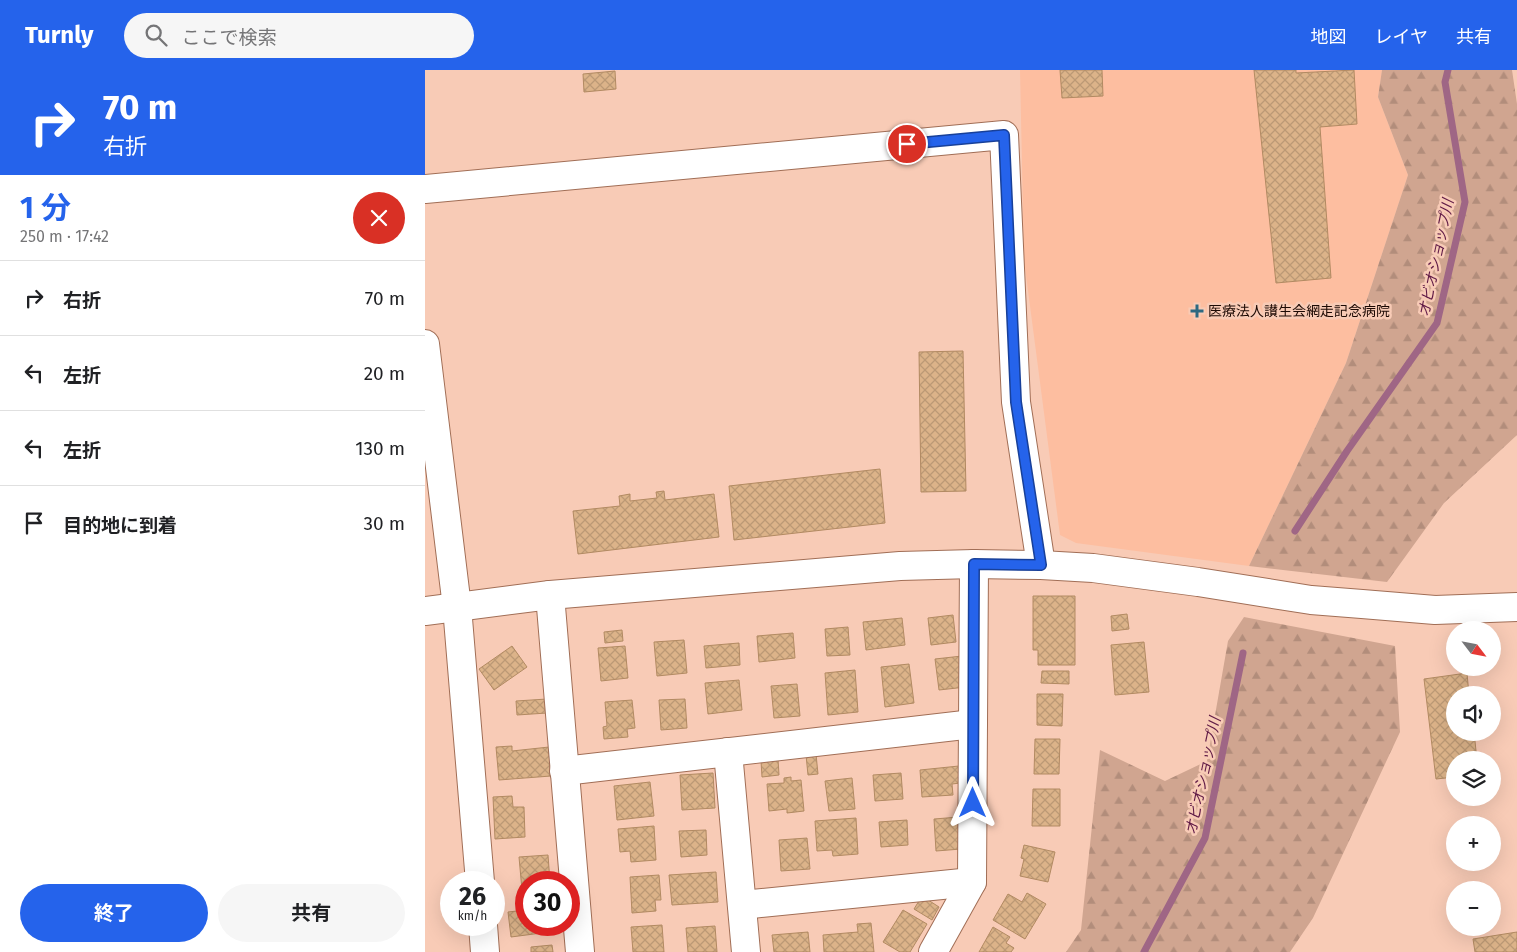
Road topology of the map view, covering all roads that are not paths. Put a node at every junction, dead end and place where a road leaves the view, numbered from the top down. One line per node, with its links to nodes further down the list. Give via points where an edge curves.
1 (425, 189): 4 (street, via 1004,135 1016,402)
2 (425, 344): 6 (street)
3 (974, 564): 4 (street); 5 (street, via 900,566); 9 (street)
4 (1041, 565): 7 (street, via 1149,575 1311,600 1435,610)
5 (550, 594): 6 (street); 11 (street)
6 (457, 607): 8 (street); 12 (street)
7 (1517, 607)
8 (425, 610)
9 (973, 724): 10 (street); 13 (street)
10 (728, 752): 11 (street); 14 (street)
11 (564, 771): 17 (street)
12 (479, 871)
13 (972, 882): 14 (street); 19 (street)
14 (742, 905): 18 (street)
15 (484, 936): 16 (street)
16 (485, 952)
17 (580, 952)
18 (746, 952)
19 (933, 952)

